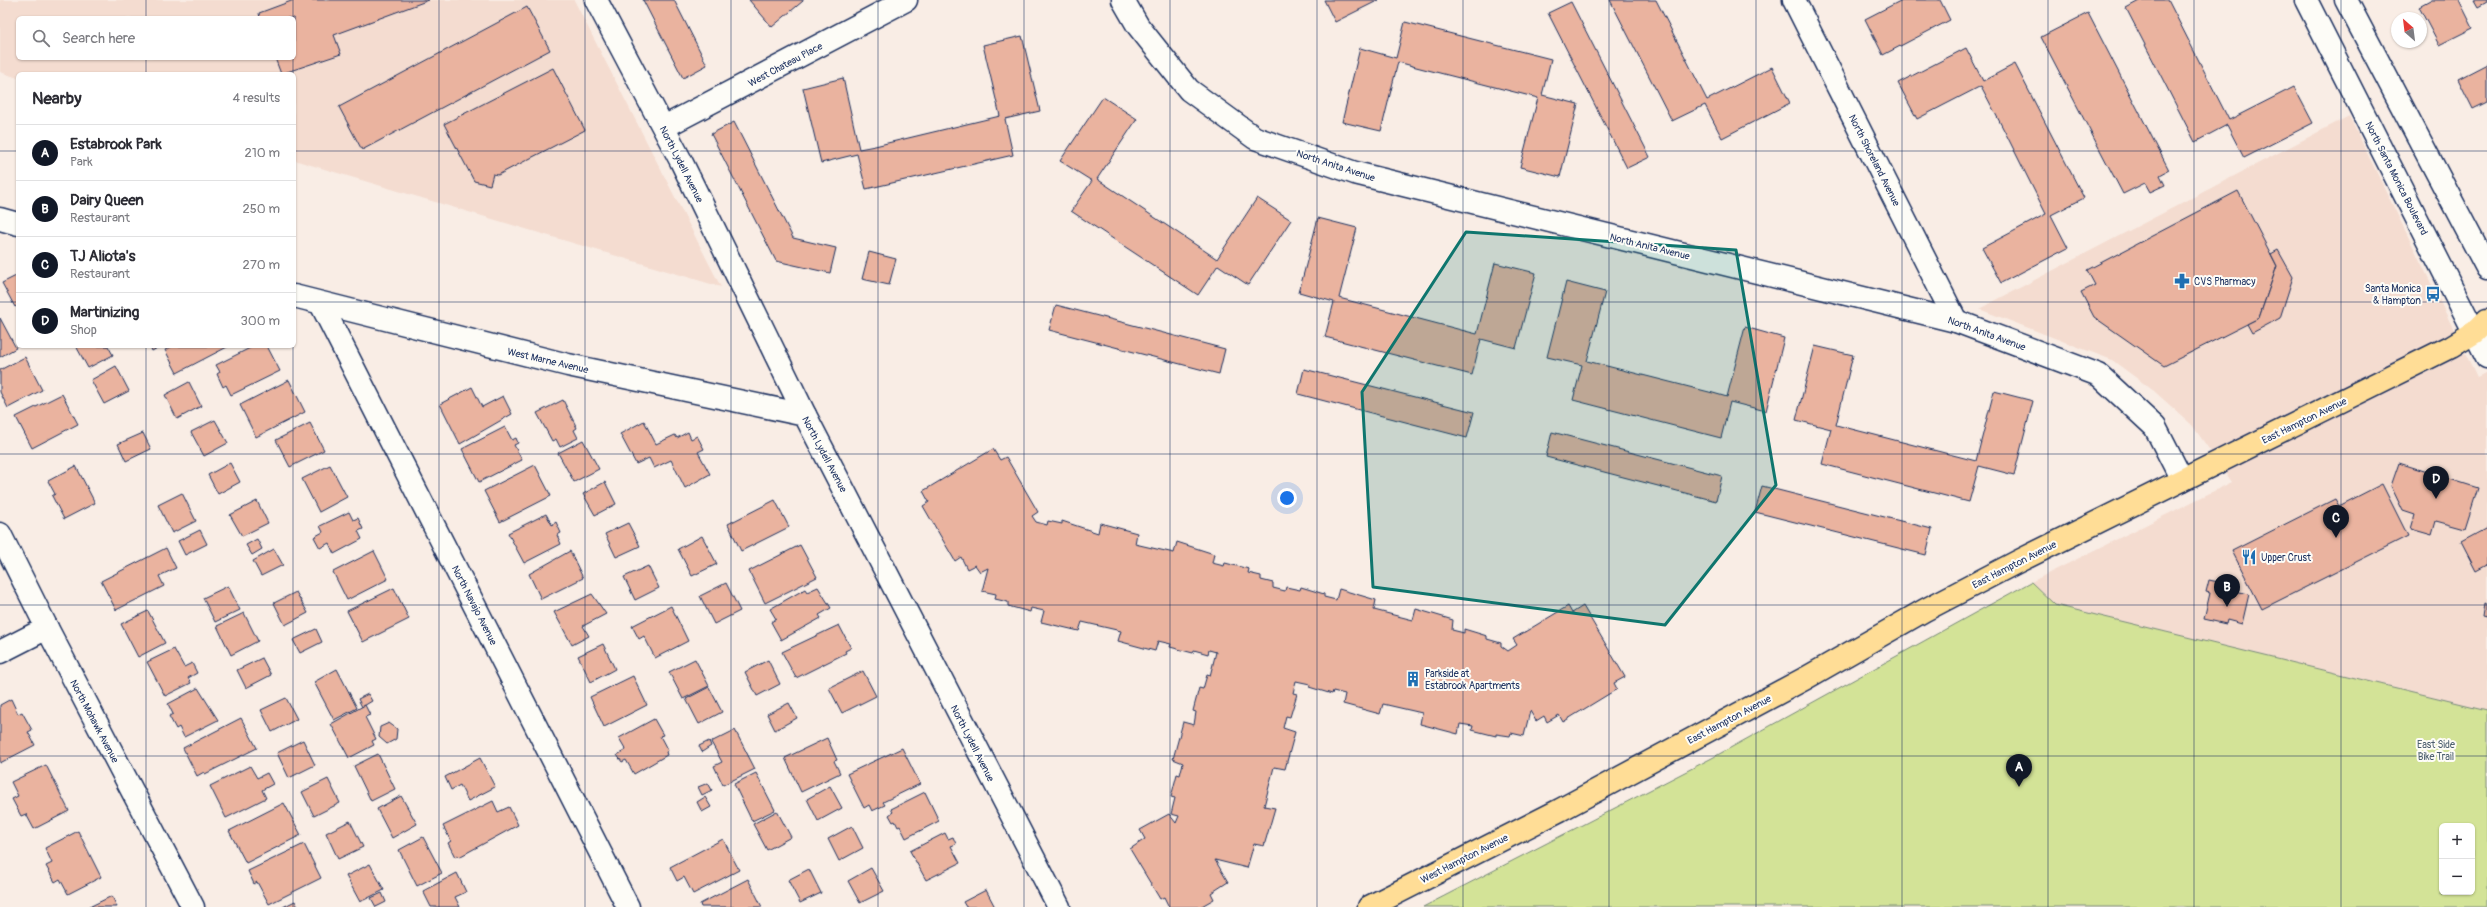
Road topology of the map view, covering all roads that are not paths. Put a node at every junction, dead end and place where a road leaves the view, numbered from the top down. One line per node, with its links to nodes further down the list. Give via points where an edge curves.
1 (596, 0): 7 (street, North Lydell Avenue)
2 (906, 0): 7 (street, West Chateau Place)
3 (1124, 0): 13 (street, North Anita Avenue, via 1138,26 1189,90 1255,138 1355,173)
4 (1794, 0): 13 (street, North Shoreland Avenue)
5 (2306, 0): 14 (street, North Santa Monica Boulevard)
6 (2346, 0): 10 (street)
7 (664, 127): 16 (street, North Lydell Avenue)
8 (0, 220): 9 (street)
9 (16, 224)
10 (2487, 268)
11 (296, 297): 12 (street, West Marne Avenue)
12 (321, 304): 16 (street, West Marne Avenue, via 568,365); 23 (street, North Navajo Avenue)
13 (1956, 321): 17 (street, North Anita Avenue, via 2099,375 2155,427)
14 (2483, 329): 15 (street, North Santa Monica Boulevard); 17 (main road, East Hampton Avenue)
15 (2487, 356)
16 (805, 415): 24 (street, North Lydell Avenue)
17 (2182, 480): 21 (main road, East Hampton Avenue, via 1939,603 1806,678)
18 (0, 534): 19 (street, North Mohawk Avenue)
19 (47, 628): 20 (street); 22 (street, North Mohawk Avenue)
20 (0, 652)
21 (1560, 810): 25 (main road, West Hampton Avenue)
22 (193, 907)
23 (628, 907)
24 (1059, 907)
25 (1369, 907)

